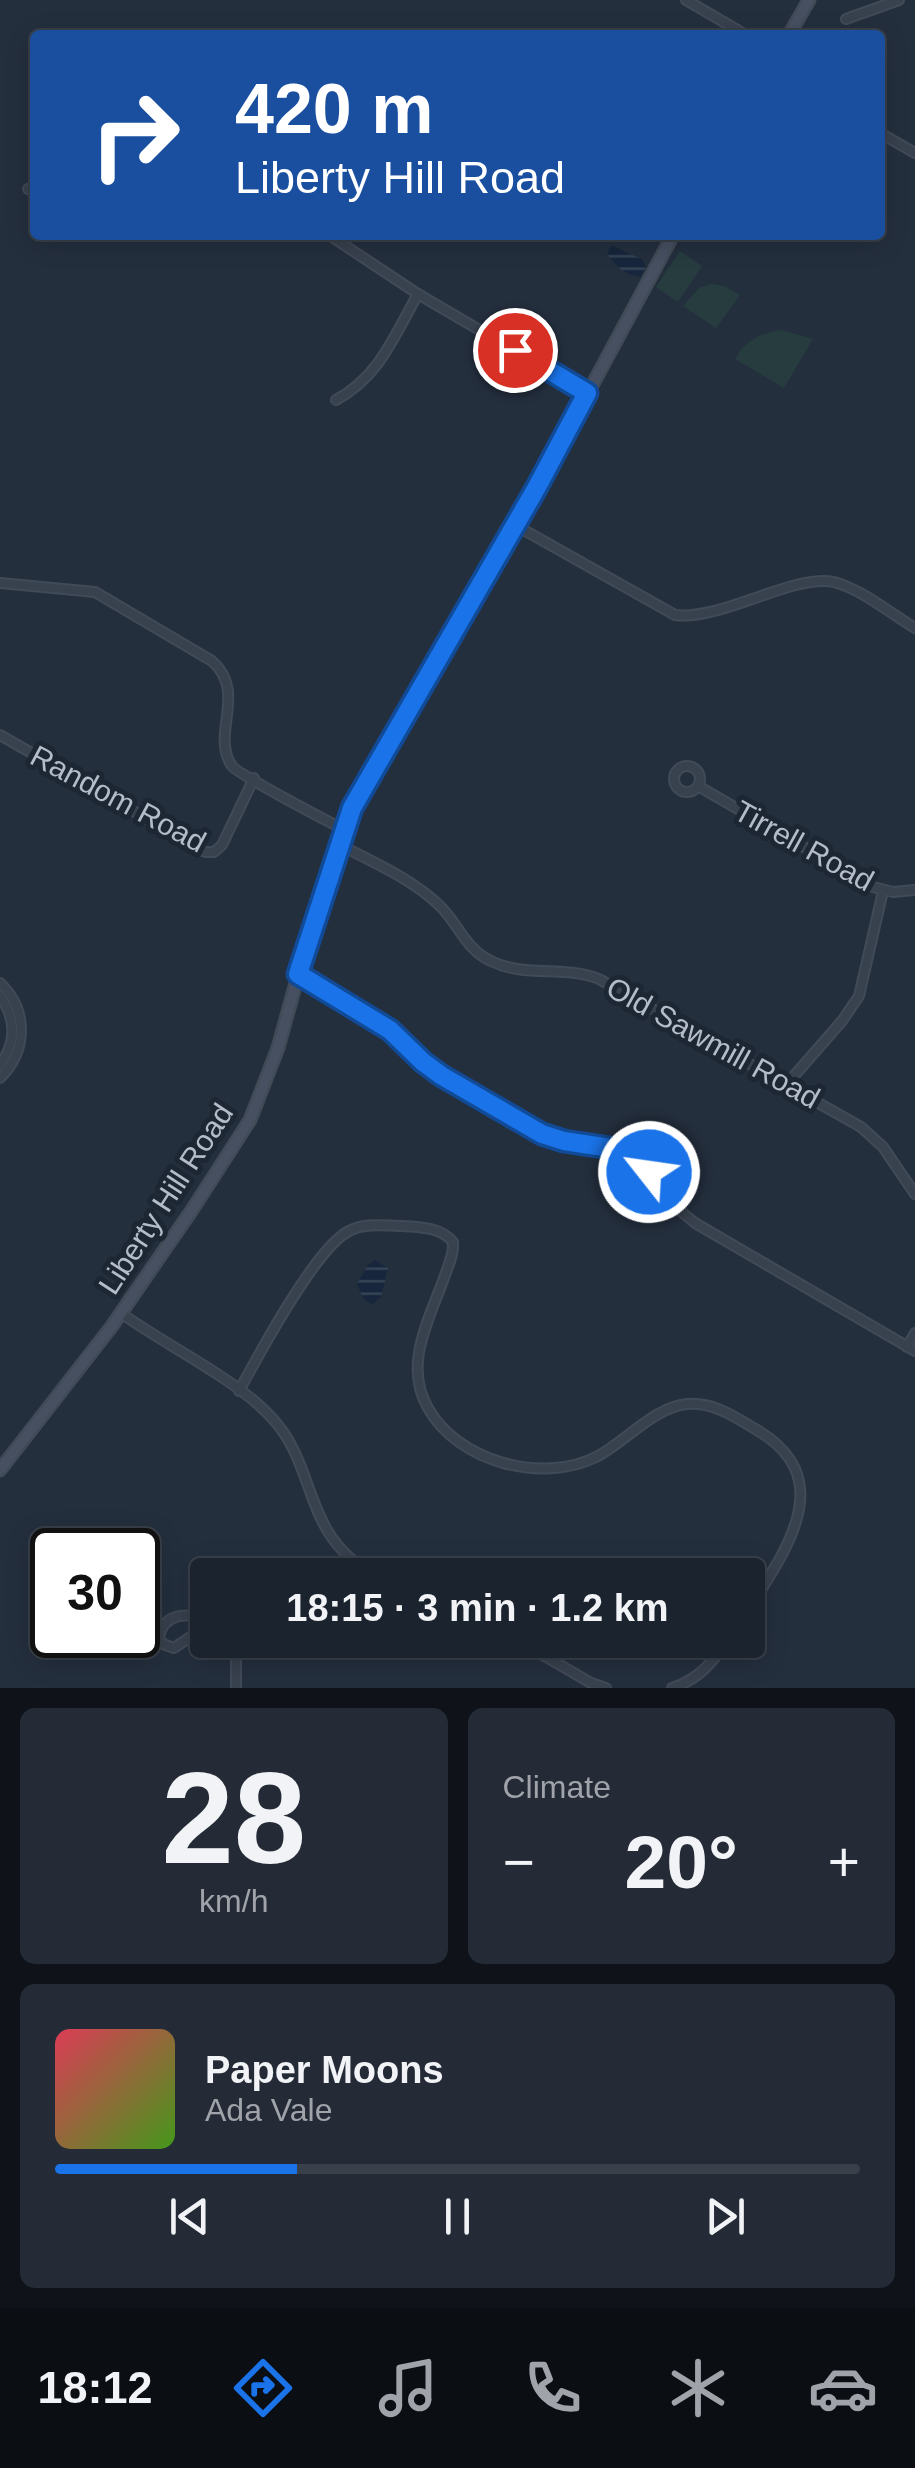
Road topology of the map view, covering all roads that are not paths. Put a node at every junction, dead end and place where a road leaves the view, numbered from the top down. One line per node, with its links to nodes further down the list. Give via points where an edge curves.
1 (686, 0): 5 (street)
2 (809, 0): 6 (street)
3 (899, 0): 4 (street)
4 (846, 19)
5 (737, 30)
6 (793, 30)
7 (885, 136): 8 (street)
8 (915, 153)
9 (337, 240): 11 (street)
10 (670, 240): 12 (street, Liberty Hill Road)
11 (418, 294): 12 (street); 13 (street, via 374,372)
12 (587, 393): 14 (street, Liberty Hill Road)
13 (336, 400)
14 (515, 525): 16 (street, via 675,614 830,581); 20 (street, Liberty Hill Road)
15 (0, 583): 18 (street, via 95,592 212,661 228,687 230,762)
16 (915, 628)
17 (0, 736): 18 (street, Random Road, via 206,852 222,844)
18 (254, 778): 20 (street)
19 (698, 786): 23 (street, Tirrell Road)
20 (342, 828): 21 (street, Liberty Hill Road)
21 (338, 844): 24 (street, Liberty Hill Road); 30 (street, Old Sawmill Road, via 439,904 468,945 493,962 599,978)
22 (915, 890): 23 (street, Tirrell Road)
23 (883, 891): 30 (street, via 859,996)
24 (298, 974): 32 (street, Liberty Hill Road, via 255,1110); 34 (street, via 390,1030 442,1076 542,1134 630,1158 695,1223)
25 (0, 983): 27 (street, via 14,999)
26 (0, 996): 27 (street)
27 (17, 1020): 28 (street); 29 (street, via 18,1050)
28 (0, 1065)
29 (0, 1078)
30 (786, 1085): 31 (street, Old Sawmill Road, via 873,1135)
31 (915, 1194)
32 (121, 1313): 35 (street); 36 (street, Liberty Hill Road)
33 (915, 1333): 34 (street)
34 (911, 1349)
35 (239, 1391): 37 (street, via 275,1421 330,1538); 38 (street, via 338,1238 366,1225 419,1227 448,1236 452,1258 416,1366 428,1410 461,1443 525,1467 571,1466 593,1458 686,1404 724,1410 770,1438 800,1481 800,1511)
36 (0, 1470)
37 (350, 1558)
38 (765, 1582)
39 (208, 1622): 39 (street, via 173,1617 159,1638 177,1647)
40 (236, 1658): 43 (street)
41 (548, 1658): 44 (street)
42 (714, 1658): 45 (street)
43 (236, 1688)
44 (606, 1688)
45 (672, 1688)

